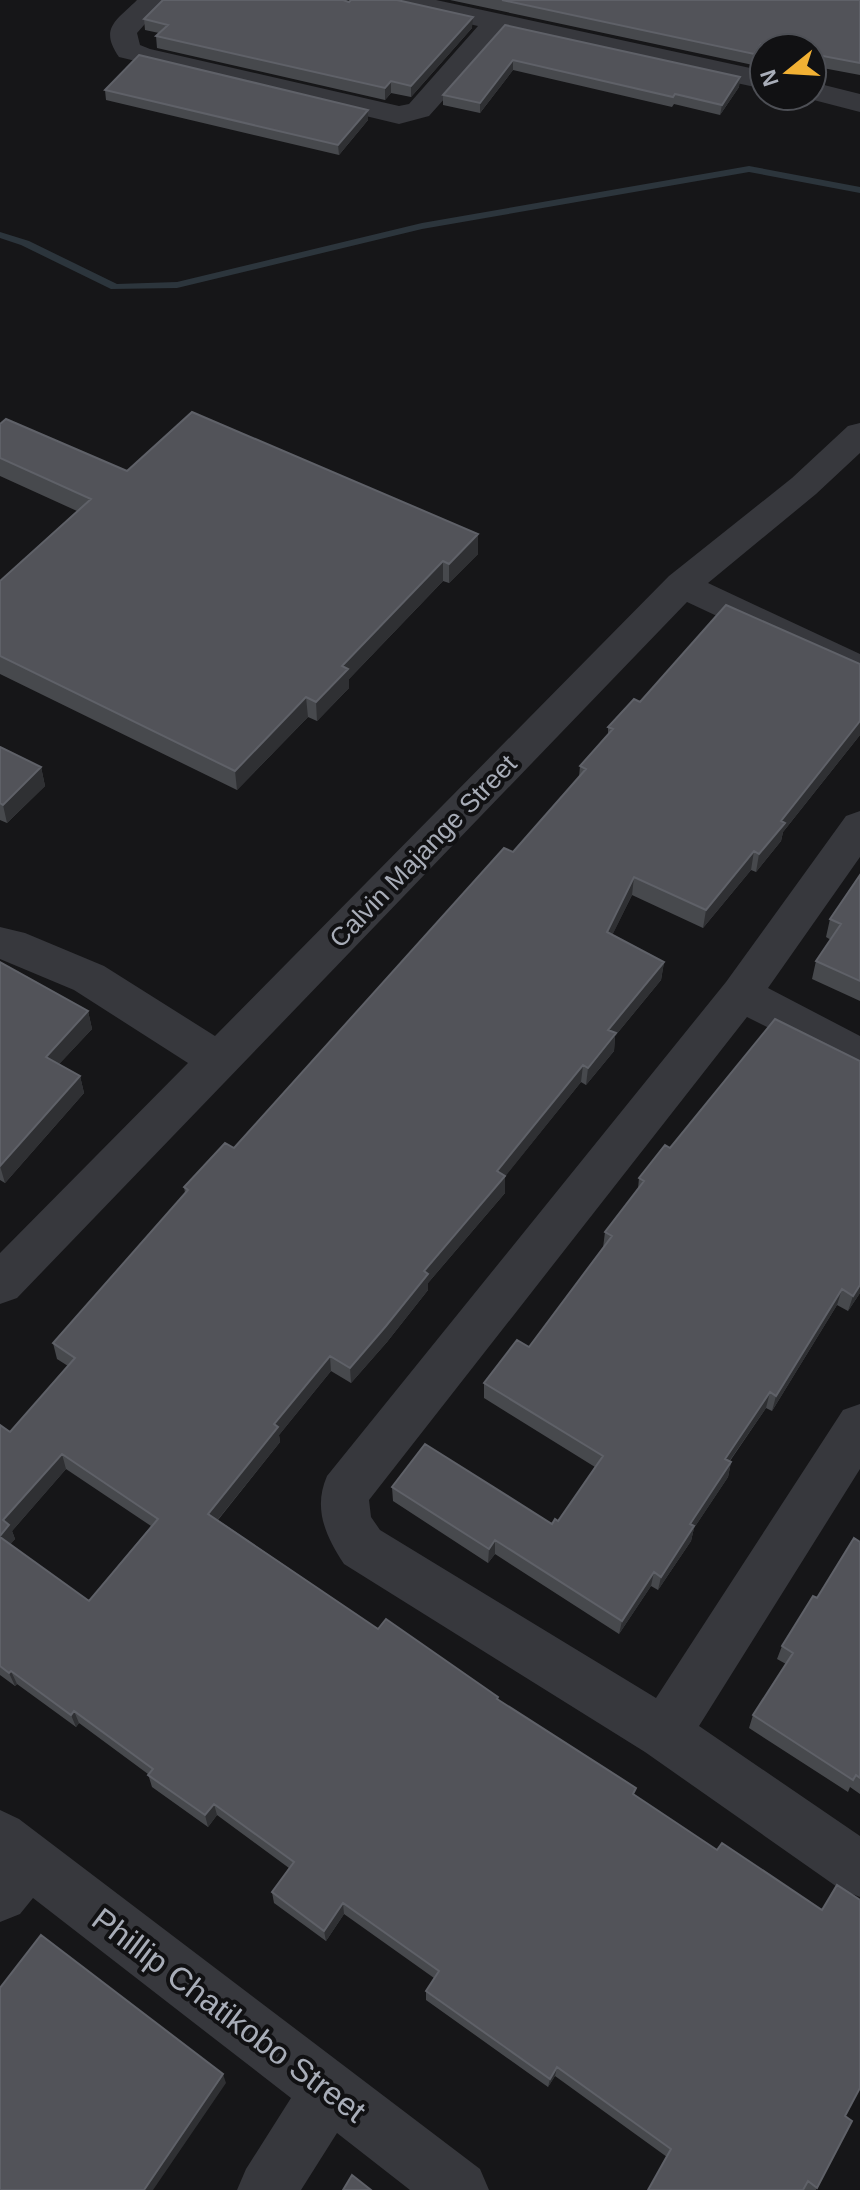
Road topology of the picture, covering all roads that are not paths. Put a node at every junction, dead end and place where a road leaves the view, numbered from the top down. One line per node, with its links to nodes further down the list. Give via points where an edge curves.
1 (152, 0): 3 (street, via 123,31 123,45 129,51 399,115 419,110)
2 (398, 0): 3 (street)
3 (497, 22): 4 (street)
4 (748, 77)
5 (828, 95): 6 (street)
6 (860, 103)
7 (860, 434): 8 (street, Calvin Majange Street)
8 (682, 585): 9 (street); 14 (street, Calvin Majange Street)
9 (860, 670)
10 (860, 826): 12 (street)
11 (0, 943): 14 (street, via 89,978)
12 (741, 994): 13 (street); 17 (street, via 342,1502 362,1547)
13 (860, 1056)
14 (219, 1060): 15 (street, Calvin Majange Street)
15 (0, 1284)
16 (860, 1426): 17 (street)
17 (664, 1733): 19 (street)
18 (9, 1865): 20 (street, Phillip Chatikobo Street)
19 (860, 1869)
20 (329, 2091): 21 (street); 22 (street, Phillip Chatikobo Street)
21 (267, 2190)
22 (459, 2190)

